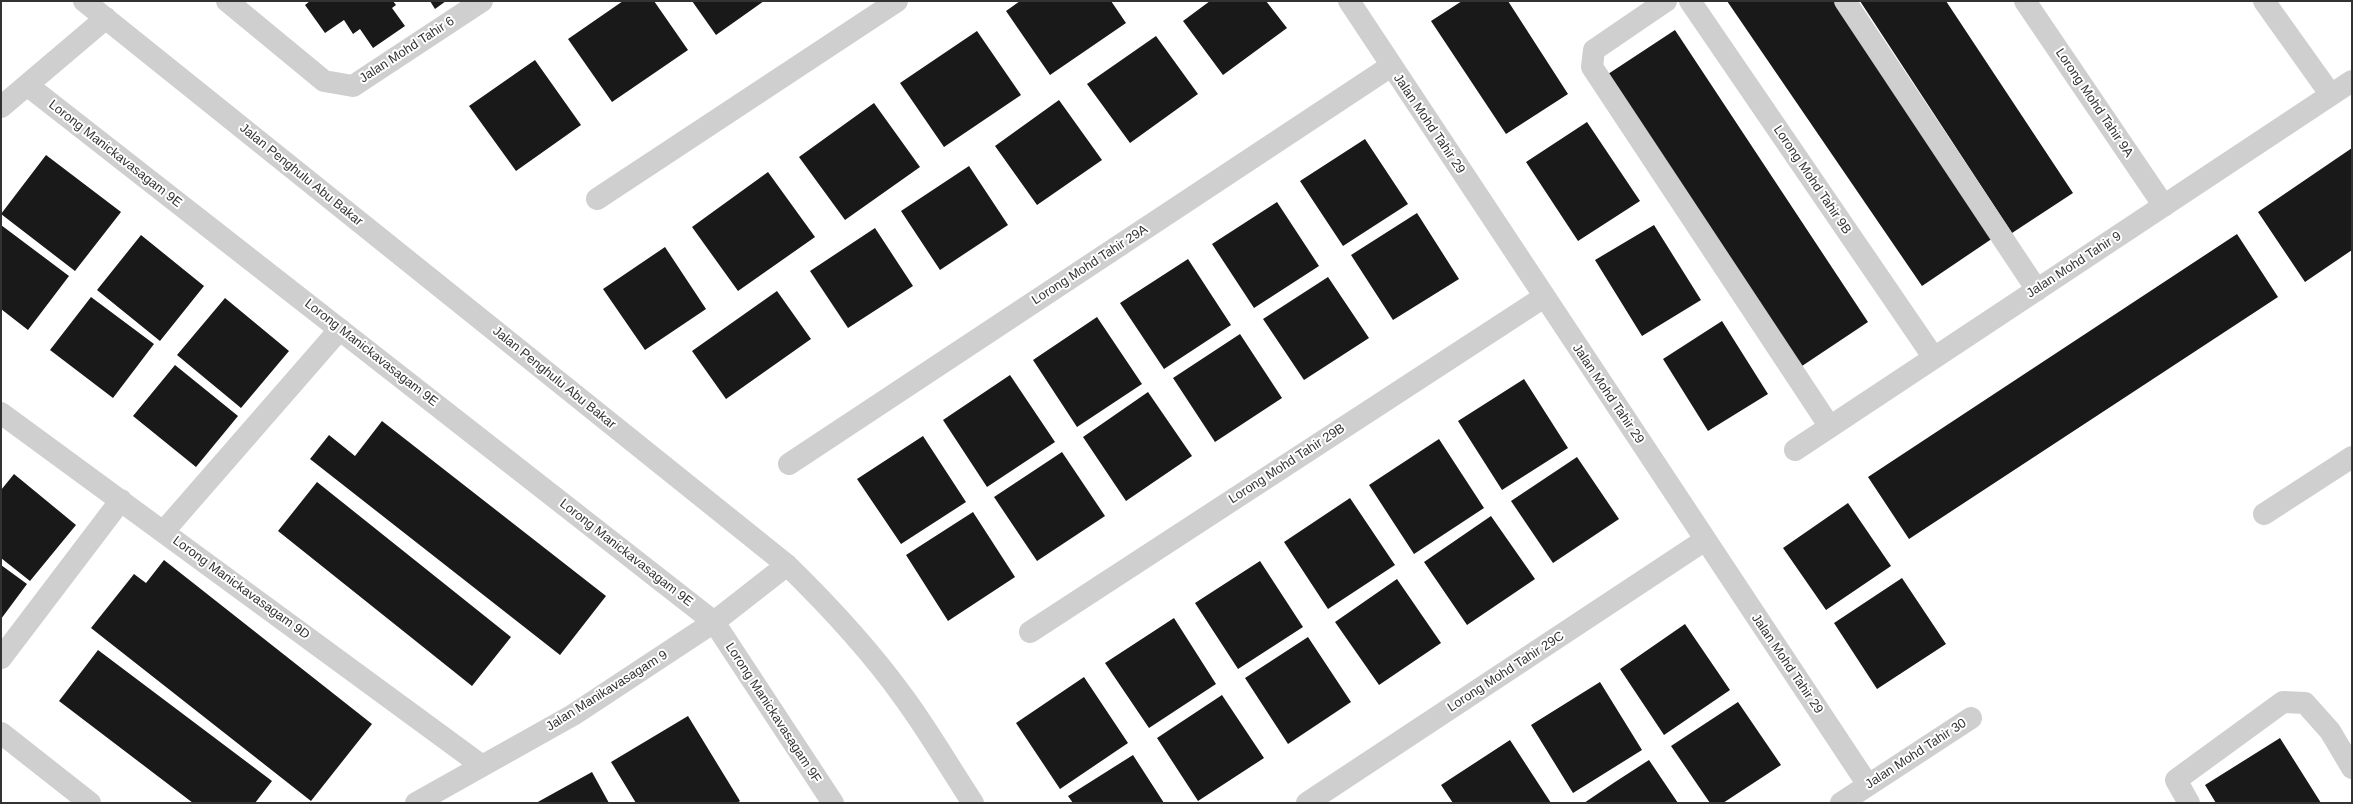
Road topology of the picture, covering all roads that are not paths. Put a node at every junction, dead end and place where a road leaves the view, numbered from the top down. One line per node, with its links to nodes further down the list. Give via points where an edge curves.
1 (84, 1): 11 (street, Jalan Penghulu Abu Bakar)
2 (227, 1): 3 (street, Jalan Mohd Tahir 6, via 324,82 352,86)
3 (482, 1)
4 (897, 1): 17 (street)
5 (1350, 1): 12 (street, Jalan Mohd Tahir 29)
6 (1666, 1): 24 (street, via 1594,50 1592,67)
7 (1690, 1): 22 (street, Lorong Mohd Tahir 9B)
8 (1846, 1): 19 (street)
9 (2025, 1): 18 (street, Lorong Mohd Tahir 9A)
10 (2264, 1): 15 (street)
11 (106, 18): 14 (street); 32 (street, Jalan Penghulu Abu Bakar)
12 (1391, 66): 20 (street, Jalan Mohd Tahir 29); 27 (street, Lorong Mohd Tahir 29A)
13 (2352, 81): 15 (street, Jalan Mohd Tahir 9)
14 (27, 85): 16 (street); 21 (street, Lorong Manickavasagam 9E)
15 (2331, 95): 18 (street, Jalan Mohd Tahir 9)
16 (2, 103)
17 (597, 199)
18 (2164, 206): 19 (street, Jalan Mohd Tahir 9)
19 (2036, 290): 22 (street, Jalan Mohd Tahir 9)
20 (1544, 297): 31 (street, Jalan Mohd Tahir 29); 34 (street, Lorong Mohd Tahir 29B)
21 (340, 329): 30 (street); 33 (street, Lorong Manickavasagam 9E)
22 (1934, 358): 24 (street, Jalan Mohd Tahir 9)
23 (1, 412): 28 (street, Lorong Manickavasagam 9D)
24 (1830, 427): 25 (street, Jalan Mohd Tahir 9)
25 (1795, 450)
26 (2352, 457): 29 (street)
27 (789, 464)
28 (122, 500): 30 (street, Lorong Manickavasagam 9D); 35 (street)
29 (2264, 514)
30 (164, 531): 38 (street, Lorong Manickavasagam 9D)
31 (1705, 540): 40 (street, Jalan Mohd Tahir 29); 45 (street, Lorong Mohd Tahir 29C)
32 (787, 565): 33 (street, Jalan Manikavasagam 9); 44 (street, Jalan Penghulu Abu Bakar, via 834,611 905,699)
33 (714, 622): 38 (street, Jalan Manikavasagam 9, via 573,715); 43 (street, Lorong Manickavasagam 9F)
34 (1030, 632)
35 (1, 658)
36 (1971, 718): 40 (street, Jalan Mohd Tahir 30)
37 (1, 733): 41 (street)
38 (481, 765): 42 (street, Jalan Manikavasagam 9)
39 (2352, 768): 47 (street, via 2330,731 2306,703 2283,702 2176,780)
40 (1868, 785): 46 (street, Jalan Mohd Tahir 30)
41 (90, 803)
42 (416, 803)
43 (833, 803)
44 (973, 803)
45 (1307, 803)
46 (1841, 803)
47 (2190, 803)

